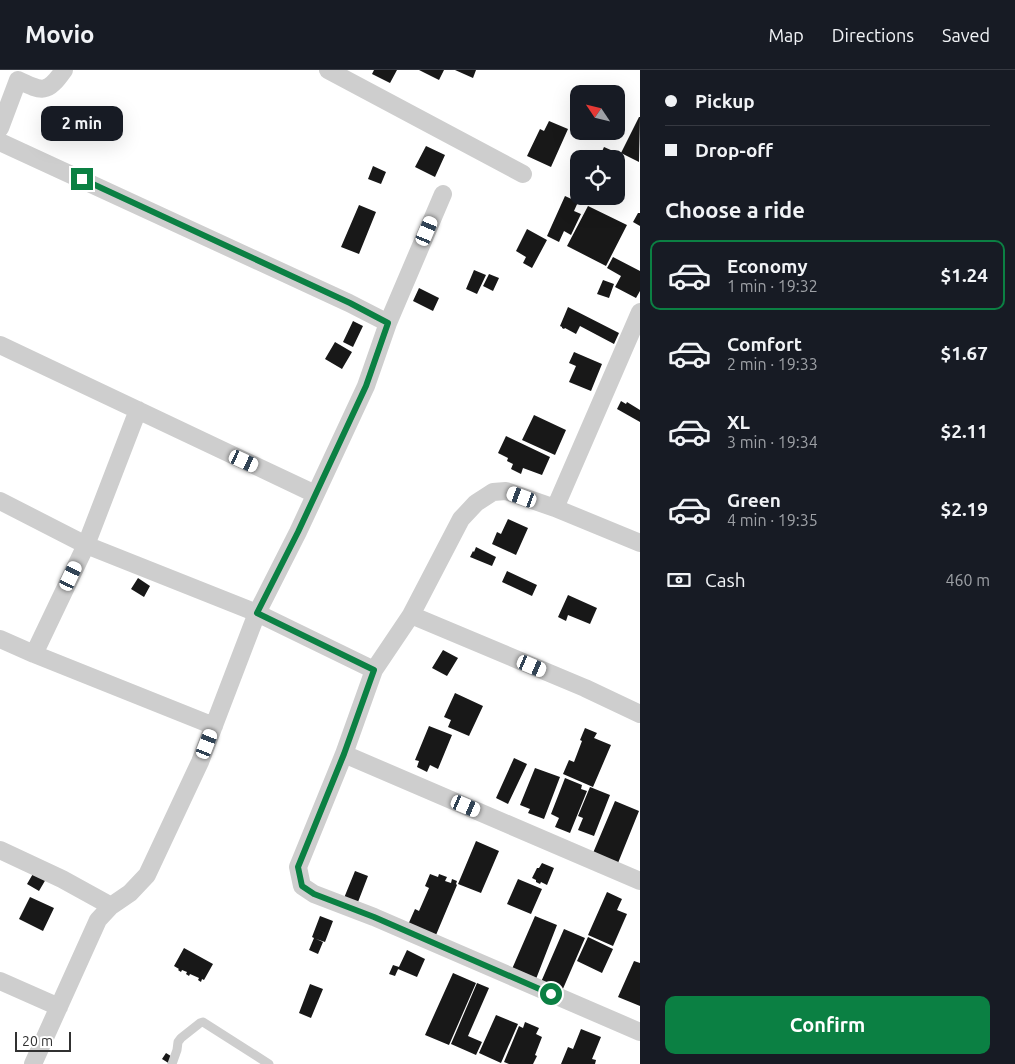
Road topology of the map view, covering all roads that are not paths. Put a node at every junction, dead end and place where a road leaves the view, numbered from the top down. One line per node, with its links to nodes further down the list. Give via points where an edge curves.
1 (64, 70): 3 (street, via 47,88 36,88)
2 (328, 70): 6 (street)
3 (20, 75): 4 (street)
4 (0, 128)
5 (0, 142): 9 (street)
6 (523, 174)
7 (443, 194): 9 (street)
8 (640, 312): 14 (street)
9 (388, 323): 12 (street, via 366,386)
10 (0, 345): 11 (street)
11 (138, 410): 12 (street); 16 (street)
12 (315, 494): 17 (street)
13 (0, 501): 16 (street)
14 (554, 508): 15 (street); 18 (street, via 506,491 493,492 476,503 461,519)
15 (640, 543)
16 (86, 545): 17 (street); 20 (street)
17 (257, 613): 21 (street); 23 (street)
18 (411, 615): 21 (street); 22 (street)
19 (0, 640): 20 (street)
20 (34, 654): 23 (street)
21 (374, 670): 24 (street)
22 (640, 714)
23 (214, 726): 27 (street, via 147,875 130,893)
24 (344, 754): 26 (street); 30 (street, via 298,867 302,886 314,894)
25 (0, 850): 27 (street)
26 (640, 881)
27 (111, 906): 29 (street, via 98,920)
28 (0, 981): 29 (street)
29 (59, 1007): 31 (street)
30 (640, 1032)
31 (32, 1064)
32 (172, 1064): 33 (lane, via 178,1042 203,1022)
33 (269, 1064)

